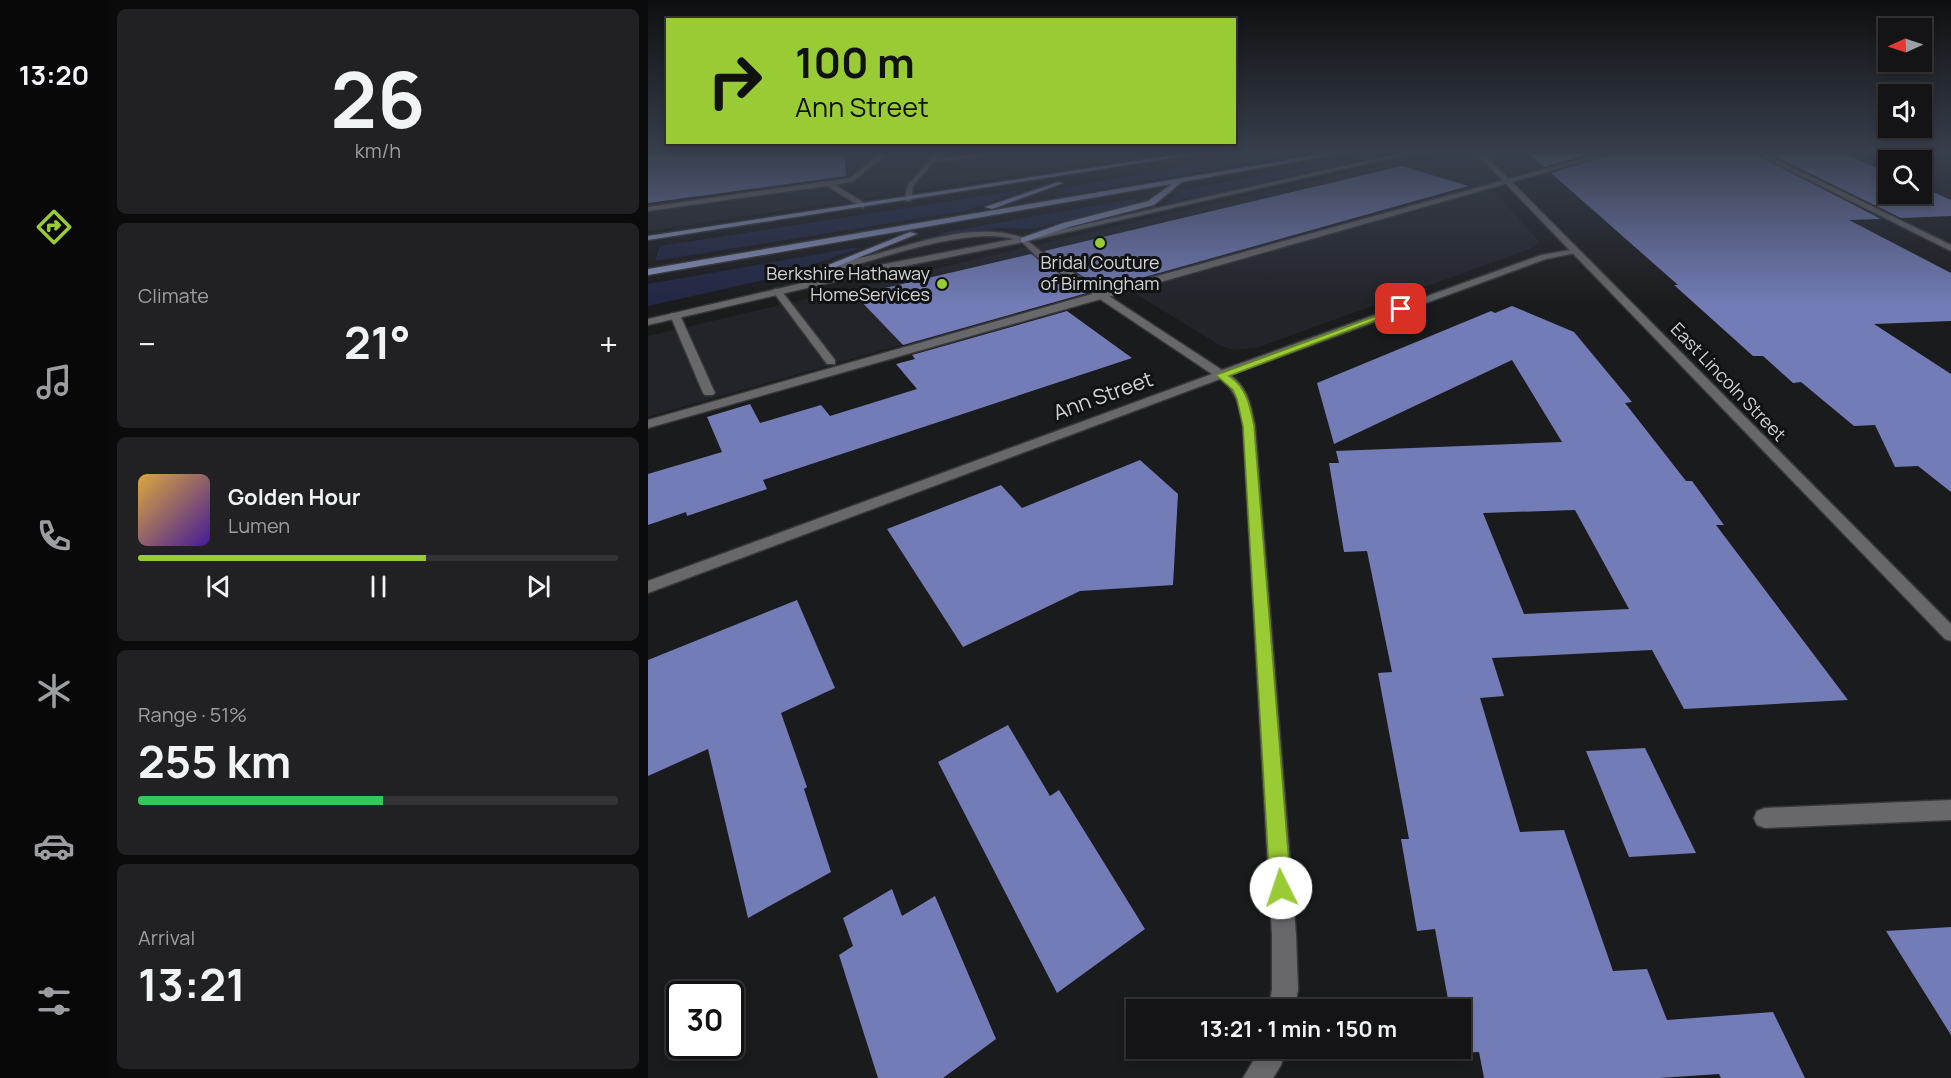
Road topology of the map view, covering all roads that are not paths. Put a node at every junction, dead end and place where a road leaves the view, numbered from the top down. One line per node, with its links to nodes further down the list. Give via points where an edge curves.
1 (682, 204): 12 (street)
2 (860, 204): 11 (street)
3 (874, 204): 11 (main road)
4 (998, 204): 13 (main road)
5 (1048, 204): 13 (main road)
6 (1146, 204): 15 (main road)
7 (1183, 204): 15 (street)
8 (1426, 204): 21 (street)
9 (1529, 204): 17 (street, East Lincoln Street)
10 (1862, 204): 16 (street)
11 (863, 206): 14 (main road)
12 (648, 209)
13 (942, 223): 18 (main road); 19 (main road)
14 (648, 238)
15 (1024, 240): 19 (street, via 999,233 965,237); 20 (street); 21 (street, via 1040,255)
16 (1951, 248)
17 (1576, 252): 26 (street, Ann Street, via 1544,257); 30 (street, East Lincoln Street)
18 (648, 272)
19 (810, 274): 22 (street)
20 (777, 291): 23 (street); 25 (street)
21 (1102, 294): 26 (street); 28 (street)
22 (648, 312)
23 (675, 315): 24 (street); 27 (street)
24 (648, 322)
25 (831, 362)
26 (1221, 375): 29 (street, Ann Street); 33 (street, via 1235,384 1243,399 1250,437 1284,935)
27 (709, 393)
28 (648, 424)
29 (648, 587)
30 (1951, 635)
31 (1951, 810): 32 (street)
32 (1765, 818)
33 (1283, 999)
34 (1269, 1059): 35 (street)
35 (1257, 1078)

